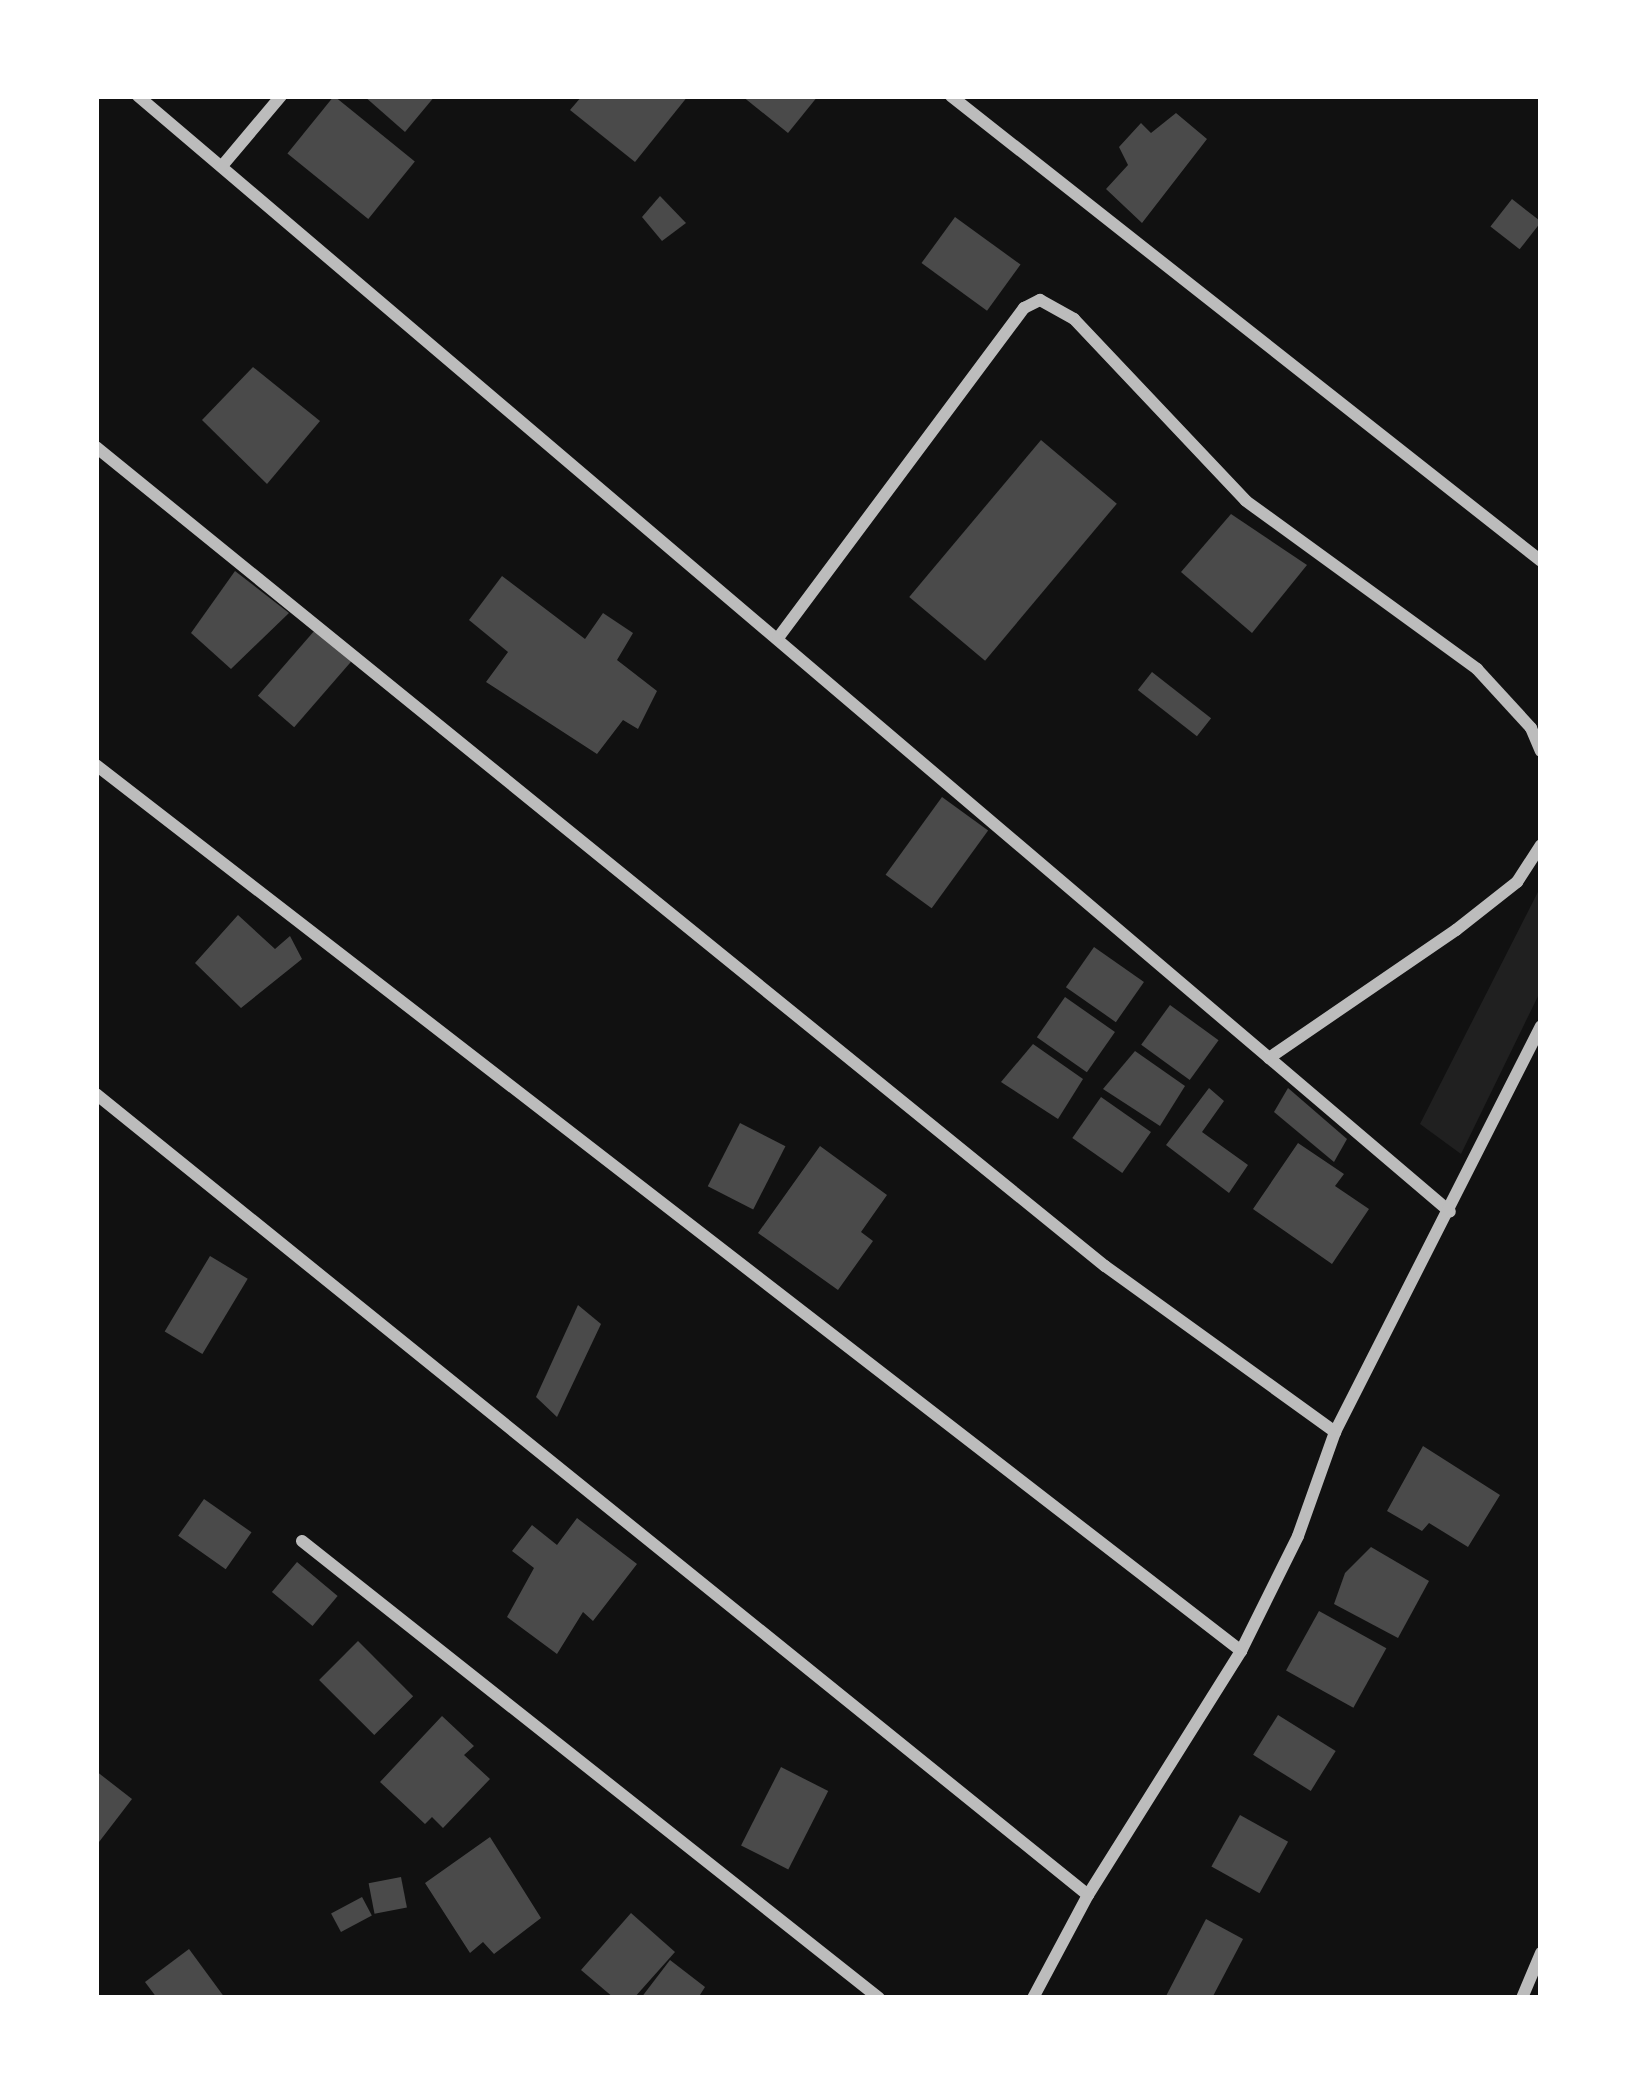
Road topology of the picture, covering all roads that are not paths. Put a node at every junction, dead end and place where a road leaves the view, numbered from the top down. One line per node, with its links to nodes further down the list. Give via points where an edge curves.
1 (137, 96): 4 (street)
2 (281, 96): 4 (street)
3 (951, 96): 6 (street)
4 (222, 166): 7 (street)
5 (96, 447): 15 (street, via 1105,1266)
6 (1541, 561)
7 (778, 638): 8 (street, via 1024,308 1040,300 1074,319 1246,501 1477,669); 12 (street)
8 (1541, 751)
9 (96, 765): 17 (street)
10 (1541, 845): 12 (street, via 1517,882 1456,930)
11 (1541, 1026): 14 (street)
12 (1269, 1058): 14 (street)
13 (96, 1094): 18 (street)
14 (1450, 1212): 15 (street)
15 (1335, 1432): 17 (street, via 1298,1536)
16 (302, 1541): 20 (street)
17 (1241, 1651): 18 (street)
18 (1088, 1895): 21 (street)
19 (1541, 1953): 22 (street)
20 (879, 1998)
21 (1033, 1998)
22 (1522, 1998)

